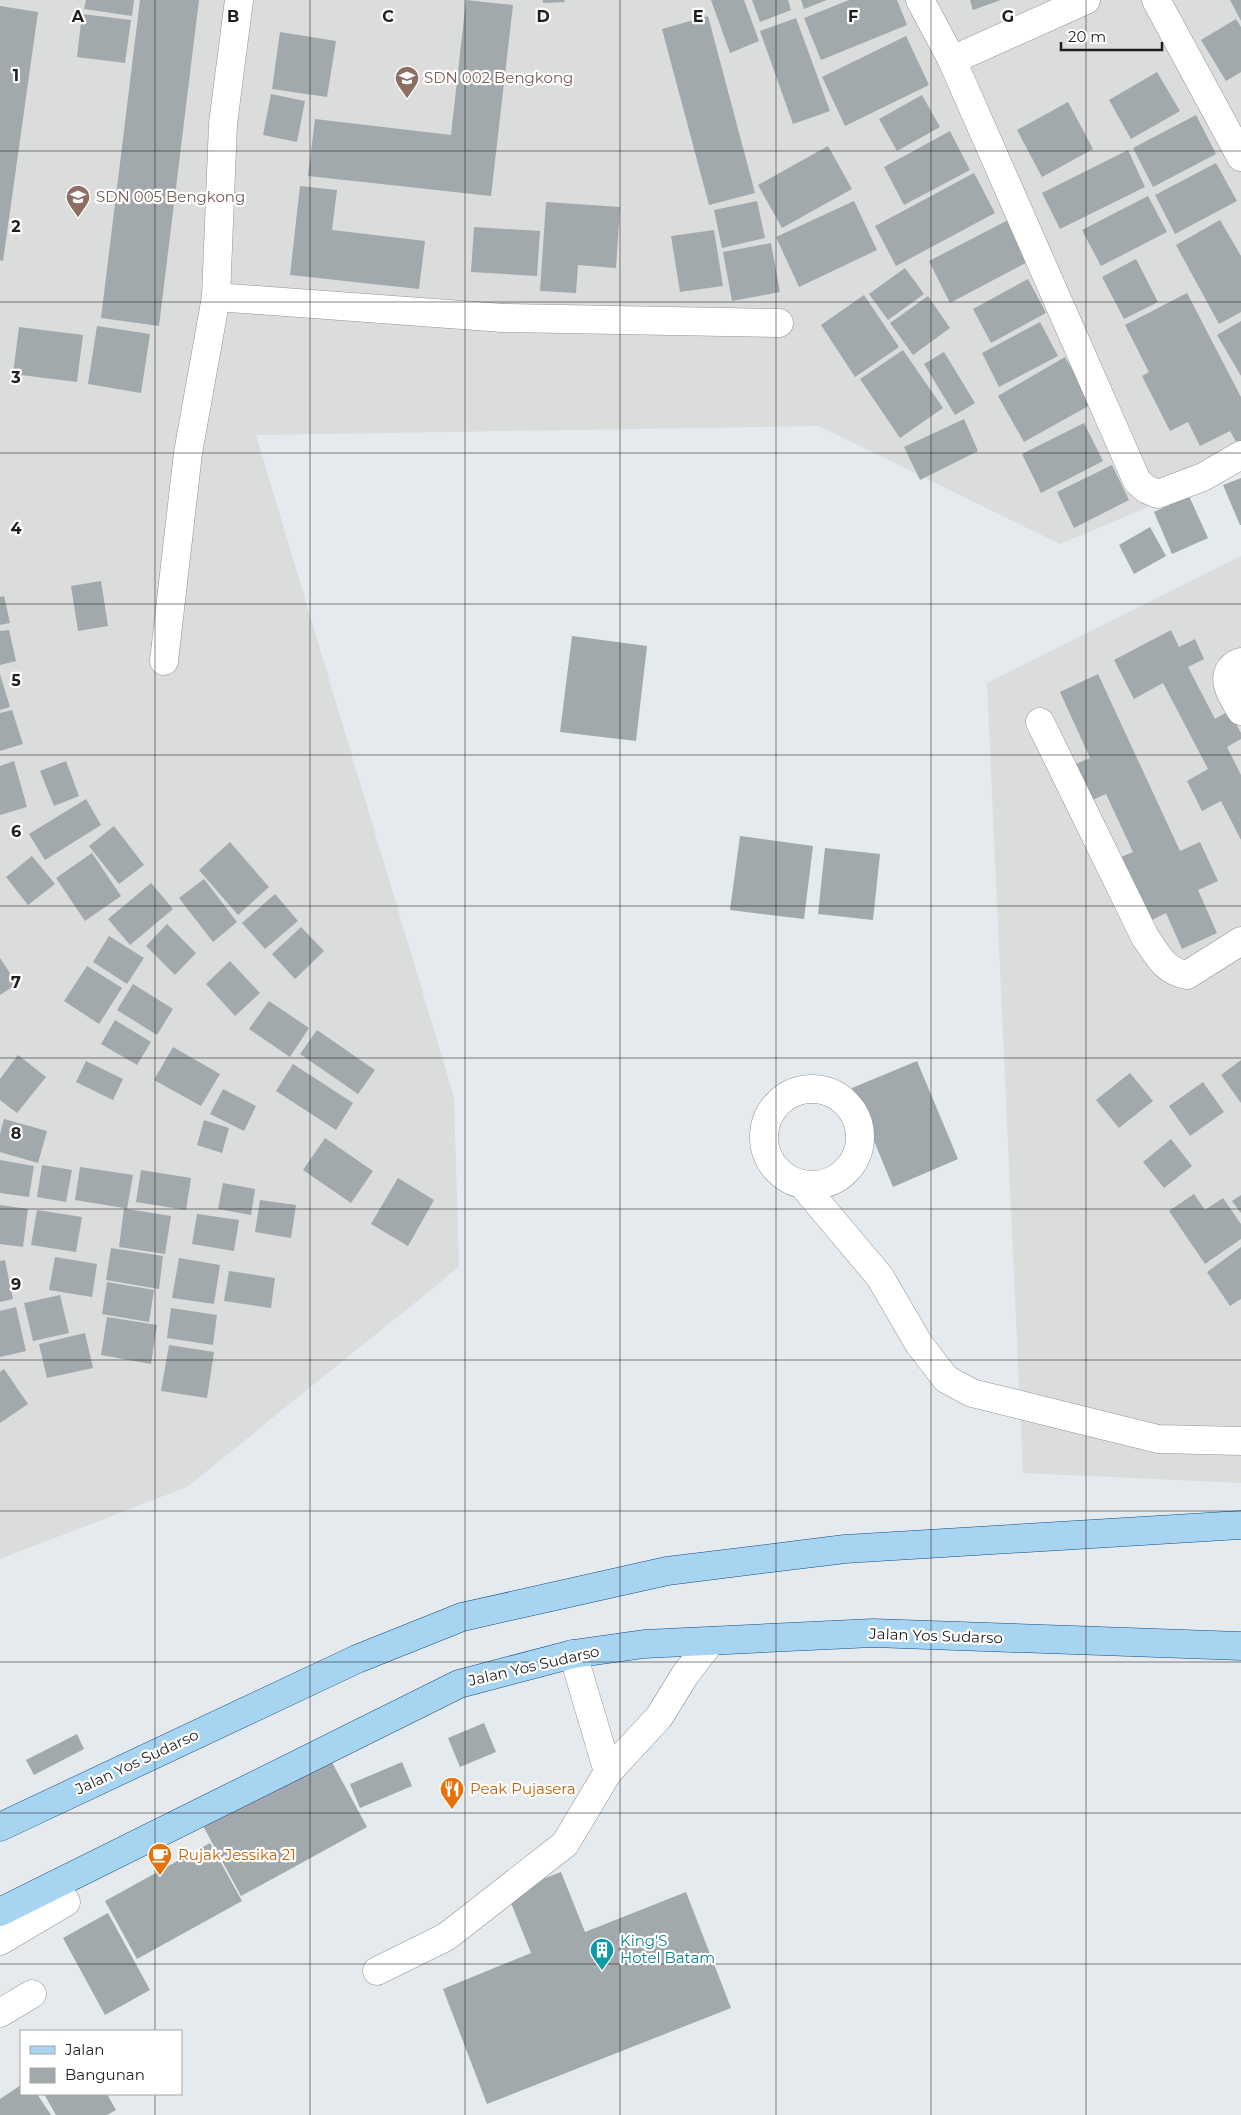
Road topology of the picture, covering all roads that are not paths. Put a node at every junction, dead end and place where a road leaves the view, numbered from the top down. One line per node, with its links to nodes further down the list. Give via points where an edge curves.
1 (239, 0): 7 (street, via 223,124)
2 (920, 0): 5 (street)
3 (1086, 0): 5 (street)
4 (1156, 0): 6 (street)
5 (952, 60): 9 (street, via 1137,480 1158,494 1203,477)
6 (1241, 157)
7 (216, 297): 8 (street, via 503,318); 10 (street, via 188,454)
8 (779, 323)
9 (1241, 455)
10 (164, 662)
11 (1241, 662): 12 (street, via 1230,669 1227,677 1228,690)
12 (1241, 711)
13 (1040, 722): 14 (street, via 1145,937 1166,965 1174,972 1187,974)
14 (1241, 941)
15 (802, 1184): 16 (street, via 880,1277 919,1344 946,1379 972,1392 1158,1439)
16 (1241, 1441)
17 (1241, 1525): 22 (main road, Jalan Yos Sudarso, via 845,1549 667,1571 462,1617 357,1659)
18 (712, 1641): 19 (main road, Jalan Yos Sudarso, via 873,1634); 20 (main road, Jalan Yos Sudarso, via 644,1644); 21 (street, via 685,1675 659,1717)
19 (1241, 1646)
20 (573, 1654): 21 (street); 23 (main road, Jalan Yos Sudarso, via 459,1684)
21 (608, 1772): 26 (street, via 565,1844 446,1937)
22 (0, 1827)
23 (56, 1886): 24 (main road, Jalan Yos Sudarso); 25 (street, via 66,1902)
24 (0, 1912)
25 (0, 1941)
26 (377, 1971)
27 (32, 1994): 28 (street)
28 (0, 2013)

